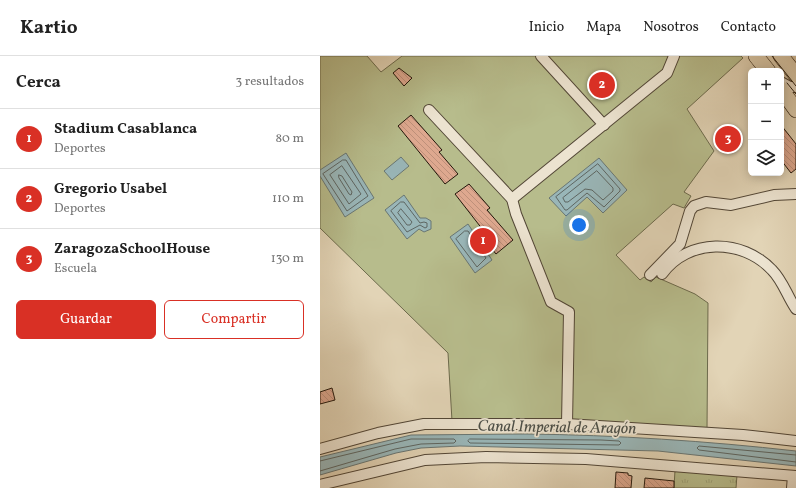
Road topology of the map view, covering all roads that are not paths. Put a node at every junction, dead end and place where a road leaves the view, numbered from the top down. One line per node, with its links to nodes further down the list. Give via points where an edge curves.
1 (541, 56): 12 (street)
2 (674, 56): 12 (street, via 667,73)
3 (756, 56): 5 (highway)
4 (781, 56): 6 (highway)
5 (766, 68)
6 (796, 76)
7 (784, 84): 8 (street)
8 (796, 87)
9 (784, 93): 11 (highway)
10 (429, 110): 14 (street)
11 (796, 110)
12 (604, 125): 14 (street)
13 (796, 194): 15 (street, via 774,195 731,204 700,203 690,211)
14 (512, 199): 20 (street, via 551,302 569,312)
15 (680, 244): 16 (street); 18 (street)
16 (682, 255): 17 (street); 19 (street, via 698,248 722,246 746,252 765,263 780,280)
17 (662, 274)
18 (650, 275)
19 (796, 309)
20 (567, 424): 21 (street, via 743,435); 22 (street, via 416,424)
21 (796, 441)
22 (320, 449)
23 (794, 476): 24 (street, via 586,459 452,458 425,460); 25 (street)
24 (320, 485)
25 (792, 488)

